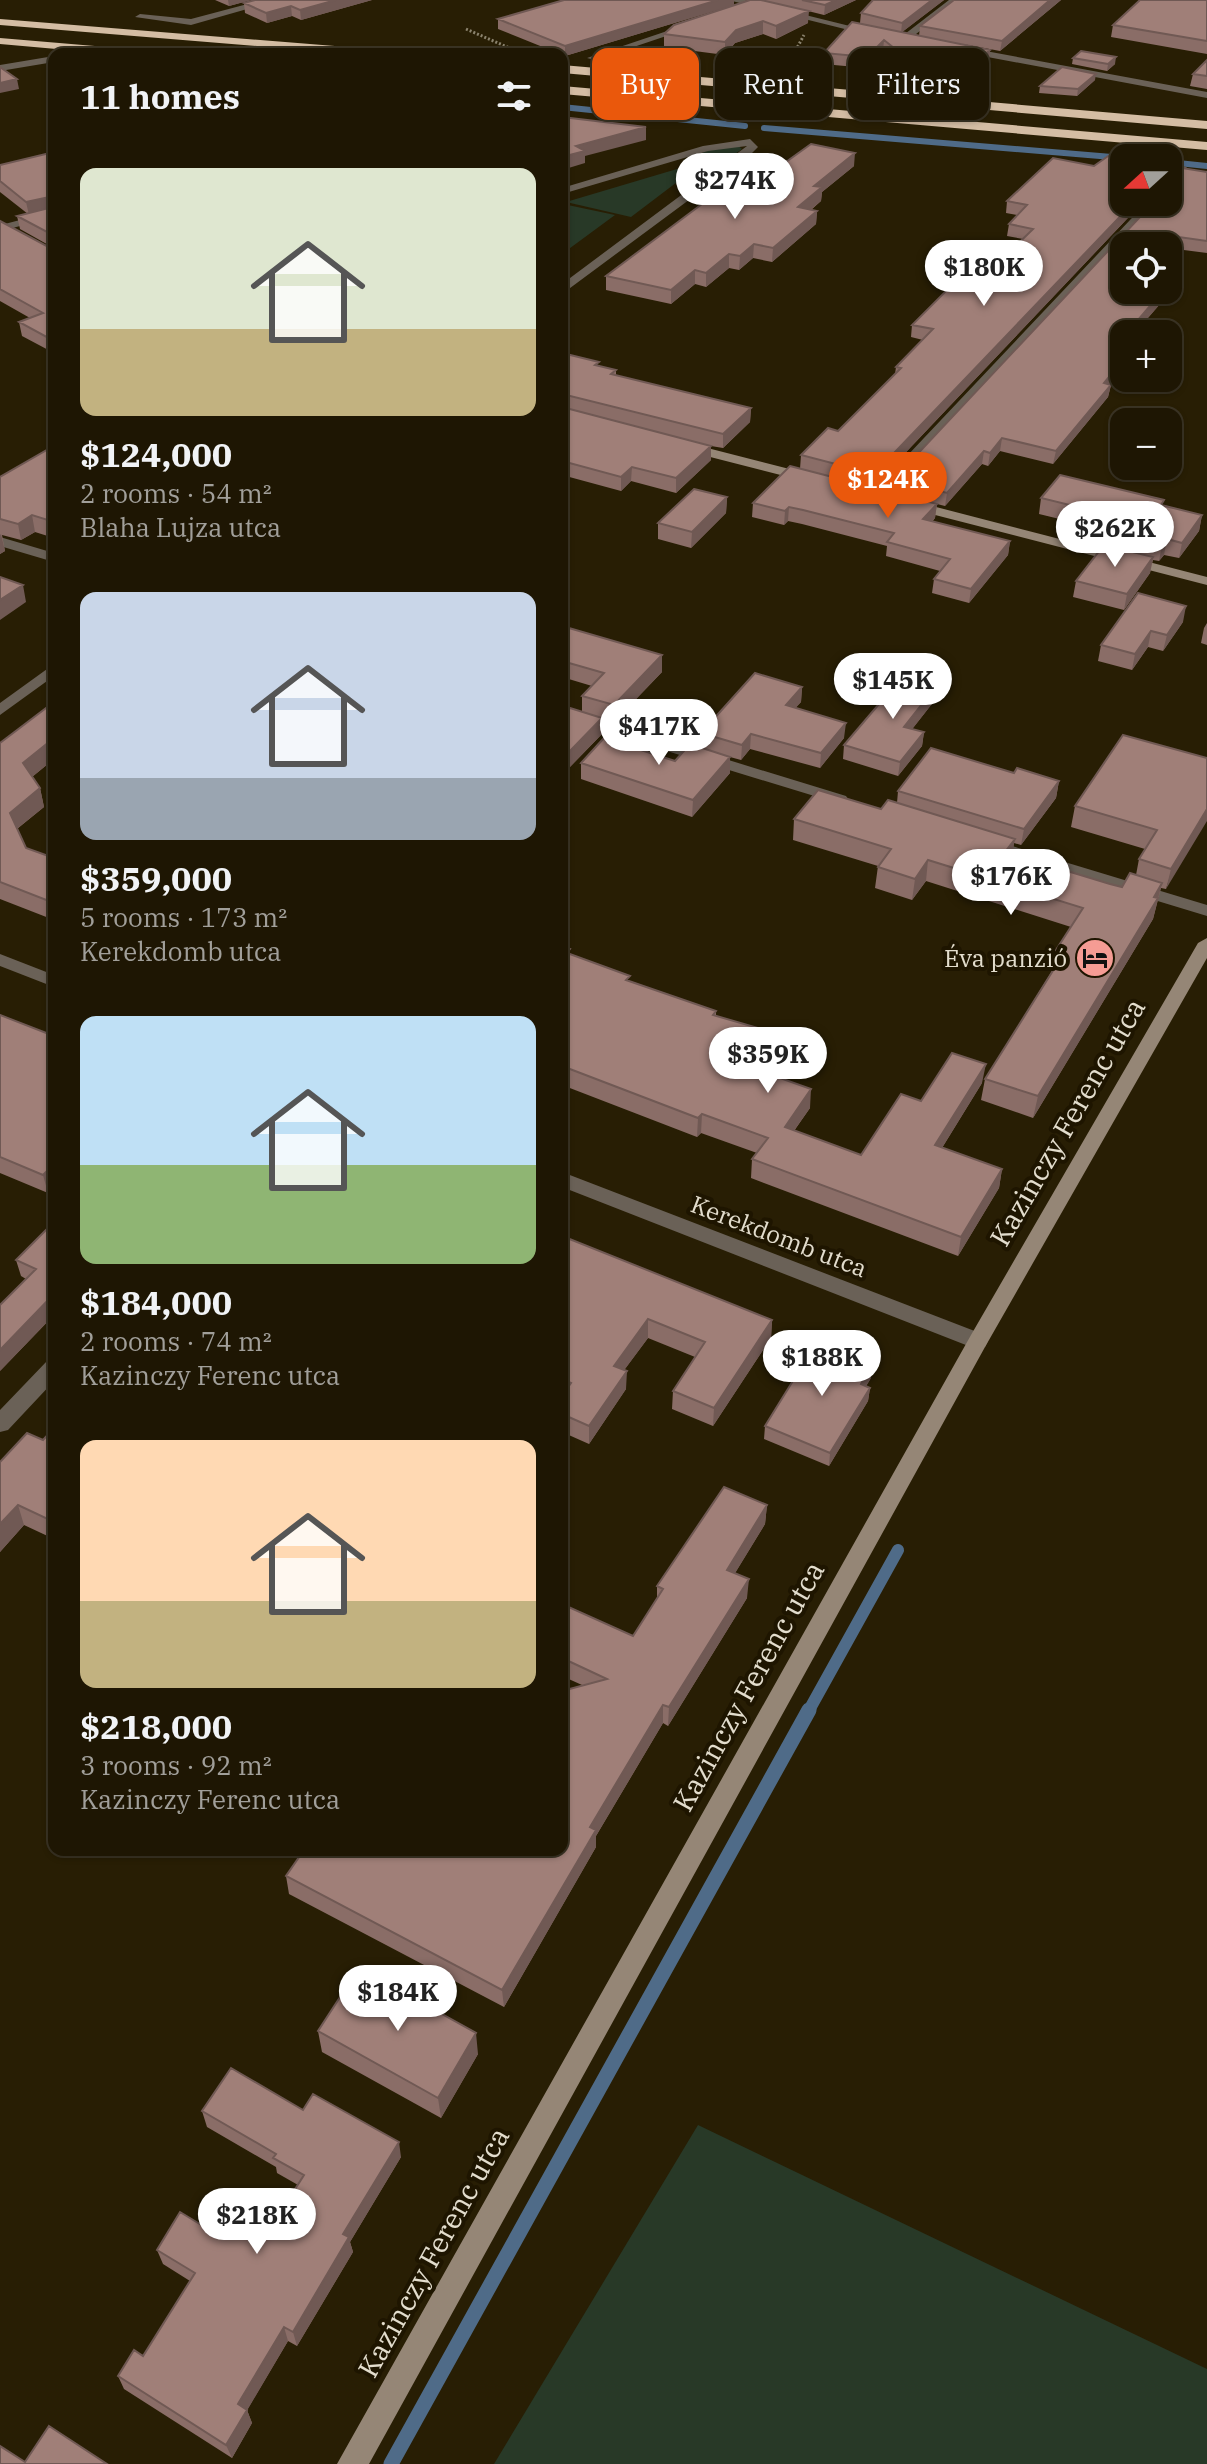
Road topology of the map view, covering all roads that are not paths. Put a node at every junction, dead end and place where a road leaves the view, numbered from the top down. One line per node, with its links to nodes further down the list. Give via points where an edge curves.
1 (274, 0): 7 (street, via 191,22)
2 (733, 0): 4 (street)
3 (955, 0): 10 (street)
4 (752, 5): 6 (street); 10 (street)
5 (18, 9): 13 (highway)
6 (728, 14)
7 (140, 17)
8 (0, 22): 13 (highway)
9 (697, 24): 16 (street)
10 (904, 39): 11 (street)
11 (919, 42)
12 (0, 43): 14 (highway)
13 (269, 43): 15 (highway)
14 (93, 48)
15 (327, 48)
16 (623, 48)
17 (989, 55): 22 (street)
18 (48, 60): 19 (street)
19 (0, 68)
20 (568, 70): 23 (highway)
21 (568, 91): 26 (highway)
22 (1207, 95)
23 (1207, 125)
24 (756, 129): 25 (street)
25 (750, 142): 27 (street); 28 (street, via 753,147)
26 (1207, 146)
27 (668, 161): 28 (street); 29 (street)
28 (717, 172): 34 (street)
29 (568, 189)
30 (48, 215): 32 (street)
31 (1139, 216): 39 (street, via 870,494)
32 (3, 226): 33 (street)
33 (17, 235)
34 (568, 285)
35 (667, 441): 36 (street)
36 (817, 480)
37 (0, 541): 38 (street)
38 (48, 556)
39 (1207, 581)
40 (48, 674): 41 (street)
41 (0, 710)
42 (568, 716): 43 (street)
43 (850, 802)
44 (971, 839): 45 (street)
45 (1207, 911)
46 (1207, 943): 50 (street, Kazinczy Ferenc utca)
47 (0, 960): 48 (street)
48 (48, 979)
49 (568, 1181): 50 (street, Kerekdomb utca)
50 (978, 1341): 53 (street, Kazinczy Ferenc utca)
51 (48, 1373): 52 (street)
52 (0, 1424)
53 (352, 2464)

